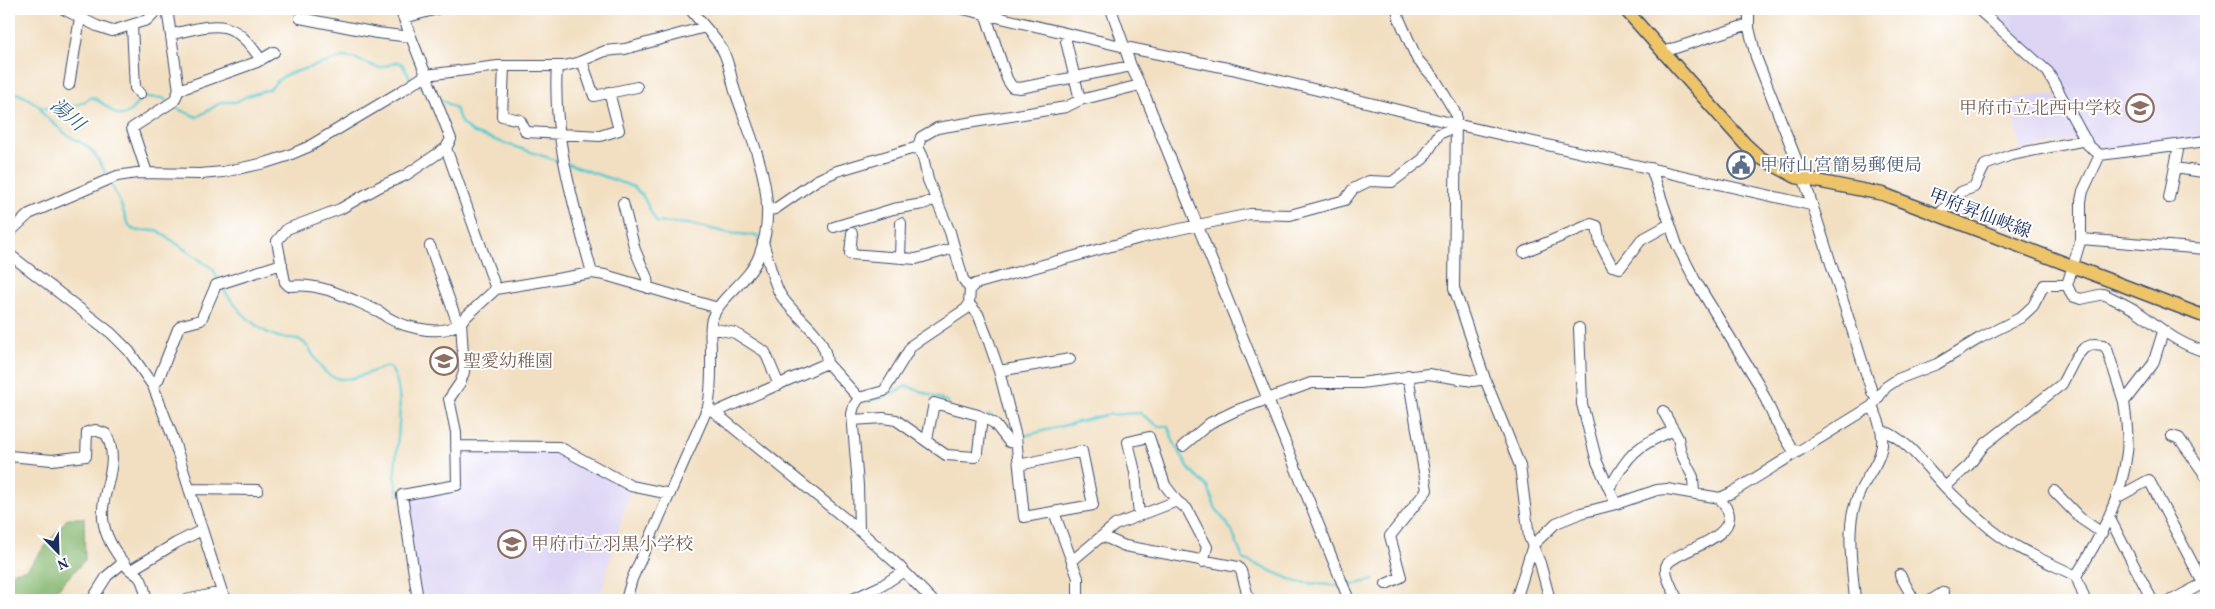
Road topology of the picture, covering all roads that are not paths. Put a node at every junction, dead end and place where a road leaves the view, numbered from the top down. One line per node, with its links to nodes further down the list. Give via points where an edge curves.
1 (64, 9): 14 (street)
2 (158, 9): 17 (street, via 147,20)
3 (167, 9): 19 (street)
4 (437, 9): 13 (street)
5 (690, 9): 18 (street)
6 (964, 9): 12 (street)
7 (1112, 9): 22 (street)
8 (1398, 9): 39 (street, via 1417,59 1435,79 1456,114)
9 (1625, 9): 24 (main road, 甲府昇仙峡線)
10 (1746, 9): 16 (street)
11 (1978, 9): 41 (street, via 2048,72)
12 (985, 11): 22 (street); 31 (street, via 1012,87)
13 (402, 13): 20 (street)
14 (76, 14): 17 (street, via 112,31); 32 (street)
15 (300, 18): 20 (street)
16 (1749, 24): 24 (street); 51 (street, via 1756,57)
17 (132, 25): 37 (street, via 134,81)
18 (705, 27): 26 (street, via 625,49 605,51); 56 (street, via 726,59 765,179)
19 (172, 34): 25 (street, via 214,25 236,31 251,44); 35 (street)
20 (411, 37): 30 (street)
21 (1066, 42): 31 (street)
22 (1125, 47): 29 (street); 39 (street, via 1232,69)
23 (274, 52): 25 (street)
24 (1663, 52): 51 (main road, 甲府昇仙峡線, via 1759,157)
25 (261, 60): 35 (street)
26 (582, 61): 28 (street); 36 (street, via 594,96)
27 (504, 66): 28 (street); 30 (street); 40 (street, via 502,116 520,120 526,132)
28 (557, 66): 40 (street)
29 (1131, 66): 31 (street); 33 (street)
30 (426, 75): 45 (street, via 451,139); 49 (street, via 308,147 287,156 222,172)
31 (1074, 77): 38 (street)
32 (69, 85)
33 (1140, 85): 38 (street); 60 (street)
34 (636, 87): 36 (street)
35 (179, 90): 49 (street, via 169,104 132,128)
36 (609, 92): 40 (street, via 618,130 600,136)
37 (140, 94)
38 (1080, 100): 44 (street, via 1066,107 937,128 921,137)
39 (1455, 125): 47 (street); 60 (street, via 1439,134 1423,159 1392,182 1369,181 1353,189 1344,200 1290,215 1250,214); 91 (street, via 1454,288)
40 (559, 134): 74 (street)
41 (2086, 140): 46 (street); 57 (street, via 2011,155 1985,165 1974,187 1960,192)
42 (2206, 142): 43 (street)
43 (2179, 145): 46 (street); 48 (street)
44 (918, 147): 53 (street); 56 (street, via 837,171)
45 (446, 148): 72 (street, via 406,175 340,209 287,229 277,241); 77 (street)
46 (2100, 155): 64 (street, via 2080,202)
47 (1651, 168): 55 (street); 59 (street)
48 (2175, 168): 50 (street); 52 (street)
49 (147, 173): 63 (street, via 109,180 29,214)
50 (2206, 174)
51 (1804, 179): 55 (street); 57 (main road, 甲府昇仙峡線, via 1883,194)
52 (2169, 198)
53 (936, 199): 61 (street); 67 (street)
54 (622, 203): 76 (street)
55 (1811, 205): 96 (street)
56 (768, 210): 65 (street)
57 (1937, 216): 73 (main road, 甲府昇仙峡線)
58 (901, 223): 71 (street)
59 (1670, 224): 69 (street, via 1641,240 1620,268 1612,266 1600,243 1597,226 1591,224); 109 (street, via 1695,280 1758,383)
60 (1198, 225): 78 (street, via 984,281); 95 (street)
61 (834, 227)
62 (852, 232): 71 (street, via 850,254)
63 (9, 233)
64 (2081, 239): 68 (street); 73 (street)
65 (763, 241): 80 (street, via 750,275); 88 (street, via 779,291 787,304 822,340)
66 (430, 246): 82 (street)
67 (954, 248): 71 (street, via 916,259); 78 (street, via 963,279)
68 (2206, 249)
69 (1524, 252)
70 (9, 254): 93 (street, via 111,333)
71 (900, 258)
72 (282, 264): 82 (street, via 289,286 319,286 416,328 438,332 452,329); 93 (street, via 220,283 201,320 178,329)
73 (2072, 268): 75 (street); 81 (main road, 甲府昇仙峡線)
74 (592, 273): 76 (street); 77 (street)
75 (2067, 286): 85 (street, via 2072,296 2081,299 2103,294 2135,310); 96 (street, via 2044,285 2033,306 2020,318 1937,364 1898,378)
76 (648, 288): 80 (street)
77 (496, 289): 82 (street)
78 (970, 289): 79 (street)
79 (969, 304): 89 (street, via 978,314); 94 (street, via 966,310 912,345 884,391)
80 (718, 308): 83 (street)
81 (2206, 317)
82 (460, 323): 107 (street, via 464,372 449,399)
83 (711, 328): 92 (street, via 735,333 765,352); 98 (street)
84 (1579, 328): 114 (street, via 1582,404 1598,462)
85 (2163, 332): 86 (street, via 2189,347); 97 (street, via 2153,364)
86 (2206, 352)
87 (1070, 358): 89 (street)
88 (827, 363): 92 (street); 94 (street)
89 (999, 371): 106 (street)
90 (1408, 375): 91 (street); 95 (street, via 1362,382 1311,384); 139 (street, via 1427,490 1390,536 1401,576)
91 (1486, 380): 131 (street, via 1520,466 1529,537)
92 (779, 385): 98 (street)
93 (153, 386): 115 (street)
94 (859, 398): 101 (street, via 854,406)
95 (1269, 400): 108 (street, via 1210,423); 152 (street)
96 (1875, 402): 103 (street); 109 (street)
97 (2124, 402): 113 (street, via 2108,349 2094,344 2084,348 2062,384 1985,444 1969,465); 121 (street, via 2127,453)
98 (712, 409): 119 (street); 128 (street)
99 (1663, 410): 102 (street)
100 (982, 417): 105 (street, via 934,403); 105 (street, via 975,457 946,455); 106 (street, via 994,423 1009,442)
101 (853, 420): 105 (street, via 896,420); 128 (street)
102 (1674, 430): 114 (street, via 1642,444 1626,459); 118 (street, via 1693,477)
103 (1882, 431): 113 (street, via 1907,446); 156 (street, via 1881,453 1853,512)
104 (2172, 436): 112 (street, via 2179,438)
105 (927, 440)
106 (1017, 444): 111 (street)
107 (456, 446): 119 (street, via 560,447 631,486); 146 (street, via 457,485 402,495)
108 (1183, 446)
109 (1794, 452): 120 (street)
110 (9, 456): 133 (street, via 52,460 86,456 87,432 95,430 106,434 112,461 104,525 110,542)
111 (1020, 465): 124 (street, via 1024,517); 124 (street, via 1082,451 1093,505)
112 (2206, 476)
113 (1945, 487): 138 (street, via 1994,532 2020,549)
114 (1609, 488): 123 (street)
115 (189, 489): 116 (street); 127 (street)
116 (258, 490)
117 (2054, 491): 129 (street, via 2080,518)
118 (1694, 493): 120 (street); 123 (street, via 1657,490)
119 (670, 494): 147 (street, via 632,579)
120 (1720, 498): 155 (street, via 1728,512 1723,530 1701,546 1670,561 1666,567)
121 (2116, 498): 126 (street); 140 (street, via 2149,480)
122 (1177, 501): 125 (street); 125 (street, via 1165,485 1149,437 1128,442); 134 (street, via 1187,508 1207,547)
123 (1616, 504): 131 (street, via 1556,523)
124 (1054, 512): 132 (street)
125 (1139, 515): 130 (street, via 1115,525)
126 (2110, 519): 129 (street); 160 (street)
127 (202, 530): 135 (street); 142 (street)
128 (859, 530): 136 (street)
129 (2102, 533): 138 (street)
130 (1102, 536): 132 (street); 134 (street, via 1125,546)
131 (1533, 545): 153 (street); 154 (street)
132 (1073, 560): 150 (street, via 1078,578)
133 (124, 562): 135 (street); 143 (street, via 106,576)
134 (1203, 562): 151 (street, via 1238,567)
135 (131, 570): 144 (street, via 140,578)
136 (904, 571): 148 (street); 149 (street)
137 (1900, 575): 157 (street)
138 (2076, 576): 159 (street)
139 (1386, 584)
140 (2205, 584): 161 (street)
141 (1944, 592): 158 (street)
142 (225, 596): 145 (street)
143 (92, 600)
144 (147, 600)
145 (186, 600)
146 (418, 600)
147 (626, 600)
148 (851, 600)
149 (932, 600)
150 (1078, 600)
151 (1249, 600)
152 (1349, 600)
153 (1516, 600)
154 (1550, 600)
155 (1678, 600)
156 (1855, 600)
157 (1914, 600)
158 (1931, 600)
159 (2085, 600)
160 (2152, 600)
161 (2172, 600)

